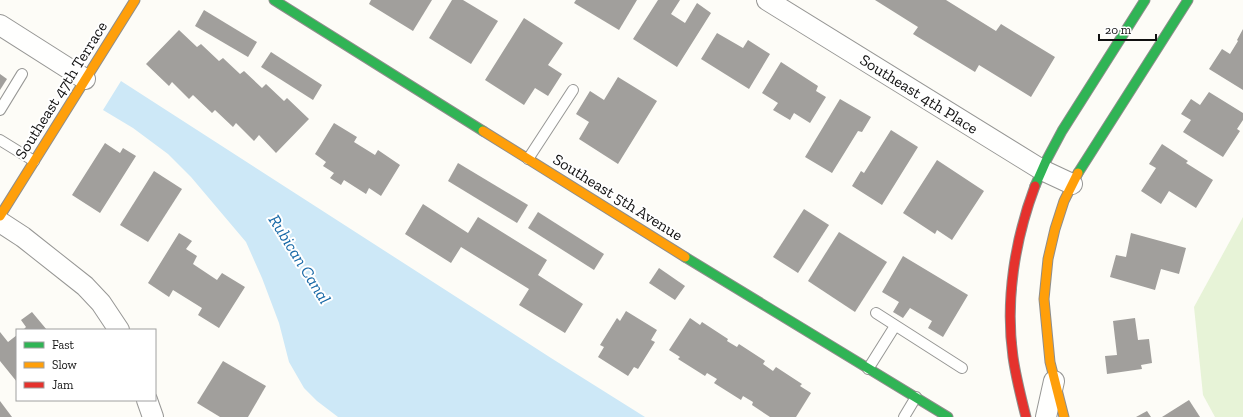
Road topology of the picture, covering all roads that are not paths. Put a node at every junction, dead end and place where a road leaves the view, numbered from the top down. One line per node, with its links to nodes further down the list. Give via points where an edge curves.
1 (135, 0): 8 (street, Southeast 47th Terrace)
2 (274, 0): 12 (street, Southeast 5th Avenue)
3 (767, 0): 14 (street, Southeast 4th Place)
4 (1145, 0): 14 (street, via 1058,137)
5 (1188, 0): 15 (street)
6 (0, 25): 8 (street)
7 (22, 74): 10 (lane)
8 (85, 79): 13 (street, Southeast 47th Terrace)
9 (573, 90): 12 (lane)
10 (0, 110)
11 (0, 140): 13 (lane)
12 (528, 159): 21 (street, Southeast 5th Avenue)
13 (34, 162): 16 (street, Southeast 47th Terrace)
14 (1042, 170): 15 (street, Southeast 4th Place); 29 (street, via 1026,213 1015,258 1011,304 1015,370)
15 (1072, 184): 23 (street, via 1054,230 1044,299)
16 (0, 216)
17 (0, 222): 20 (street, via 85,286 101,303)
18 (876, 313): 19 (lane)
19 (896, 326): 21 (lane); 22 (lane)
20 (118, 329)
21 (868, 368): 24 (street, Southeast 5th Avenue)
22 (962, 368)
23 (1054, 381): 30 (street); 31 (street)
24 (916, 397): 27 (lane); 28 (street, Southeast 5th Avenue)
25 (147, 401): 26 (street)
26 (153, 417)
27 (904, 417)
28 (948, 417)
29 (1026, 417)
30 (1046, 417)
31 (1064, 417)

